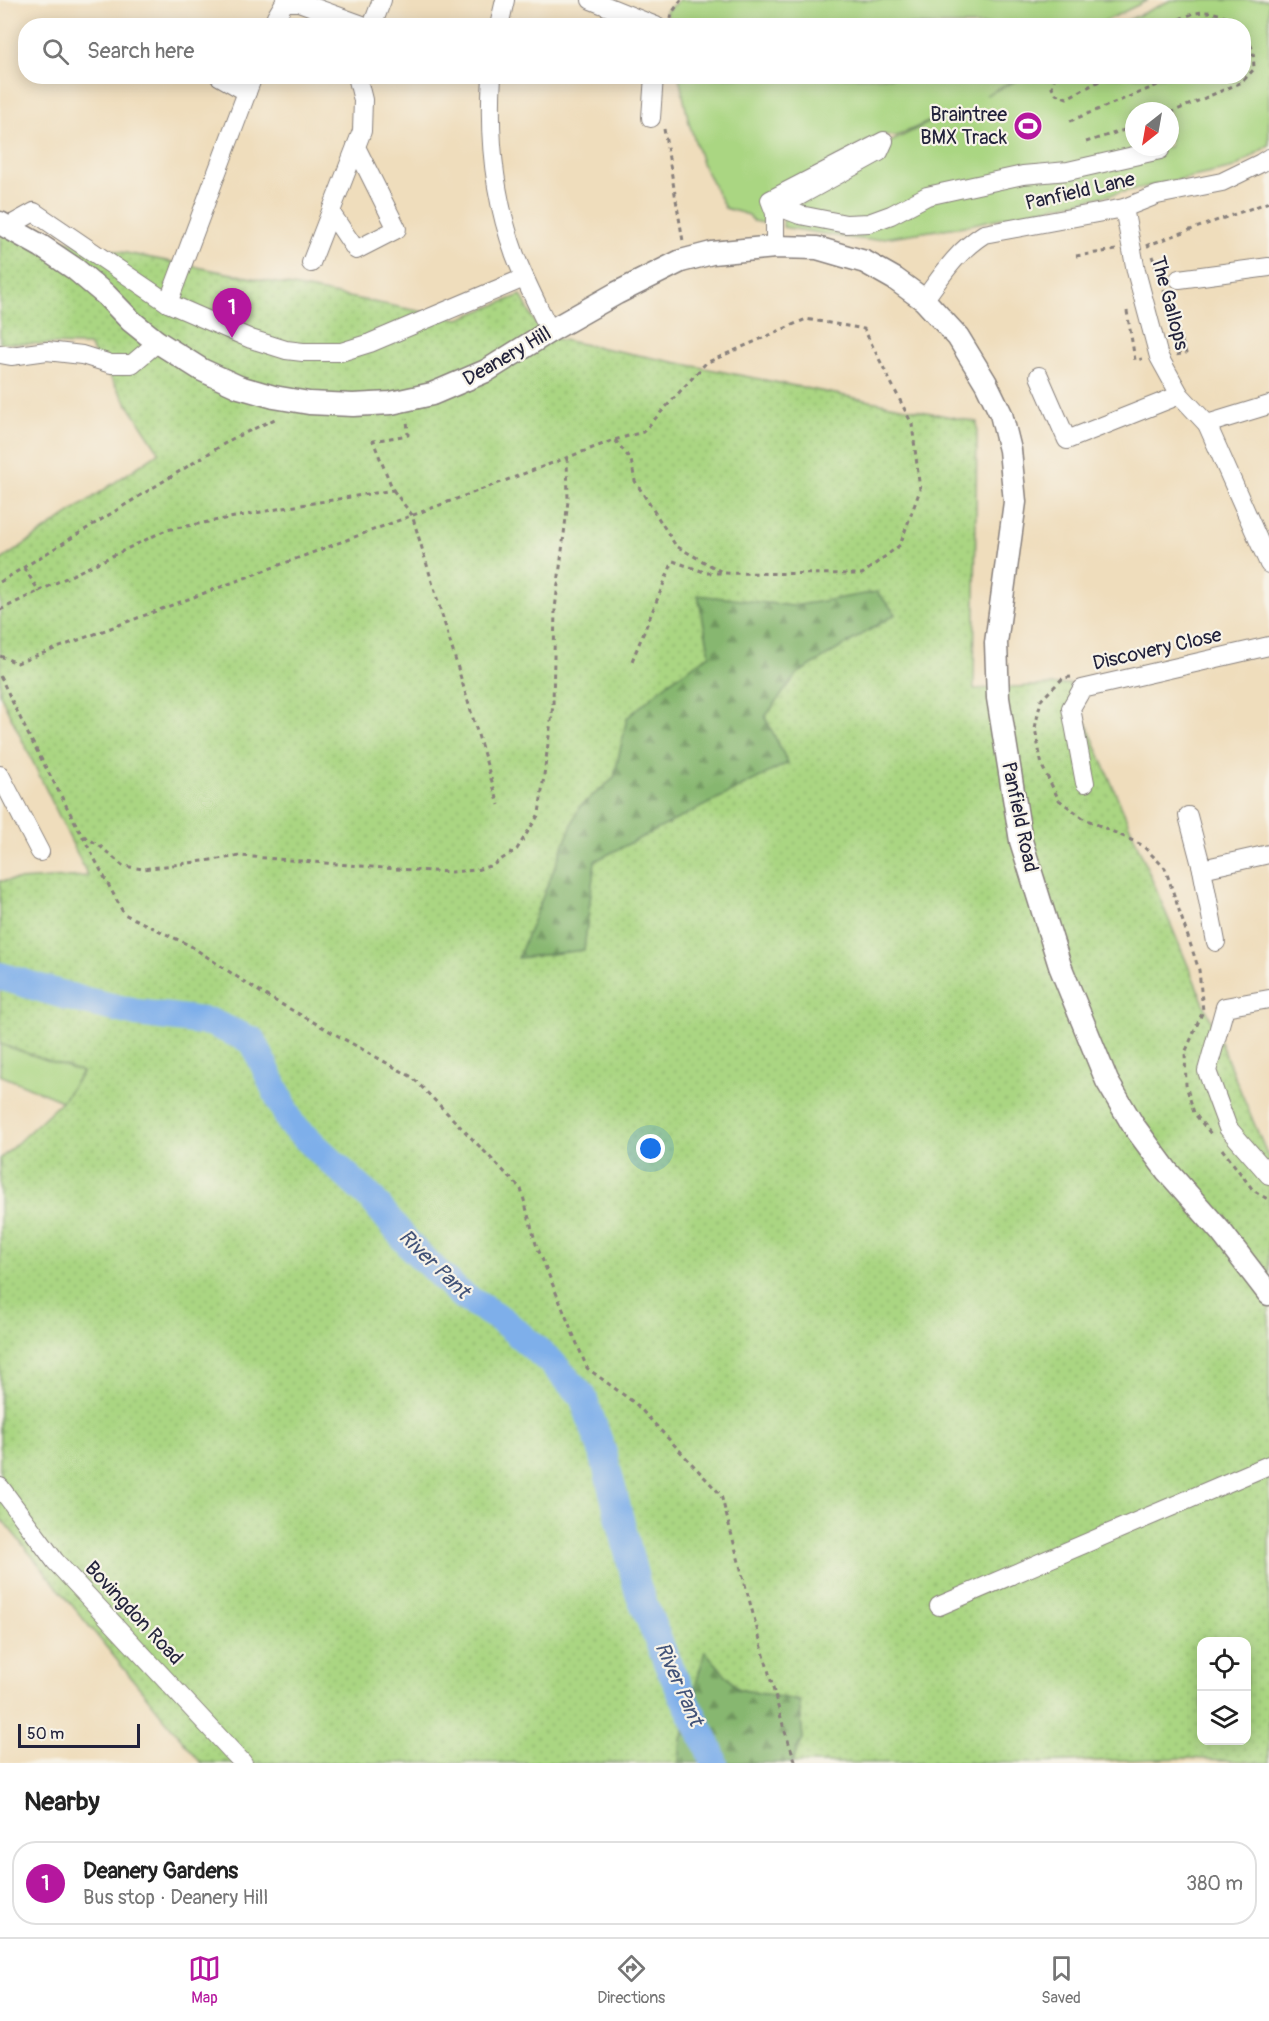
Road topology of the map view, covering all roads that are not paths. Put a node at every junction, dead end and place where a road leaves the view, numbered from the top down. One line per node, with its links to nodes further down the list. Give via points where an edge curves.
1 (382, 0): 7 (street)
2 (506, 0): 8 (street)
3 (591, 0): 9 (street)
4 (286, 1): 5 (street); 6 (street)
5 (276, 18)
6 (343, 18)
7 (375, 18)
8 (501, 18)
9 (647, 18)
10 (250, 84): 28 (street)
11 (359, 84): 15 (street, via 363,111)
12 (492, 84): 25 (street, via 492,160 508,234)
13 (655, 84): 14 (street)
14 (658, 120)
15 (356, 147): 20 (street); 20 (street, via 397,229 356,250)
16 (1134, 156): 19 (street, via 1068,171 1023,174 927,196 869,223 846,224)
17 (1269, 158): 18 (street, Panfield Lane, via 1222,182 1157,195)
18 (1124, 208): 27 (street, Panfield Lane, via 984,234 956,256); 33 (street, The Gallops, via 1159,357)
19 (777, 210): 19 (street, via 770,200 884,141 879,152); 22 (street)
20 (331, 213): 23 (street)
21 (4, 224): 28 (street, Deanery Hill, via 34,212); 30 (main road, Deanery Hill, via 75,269)
22 (775, 247): 27 (main road, Deanery Hill, via 818,248 865,262); 29 (main road, Deanery Hill, via 712,253 686,260 617,293)
23 (311, 263)
24 (1269, 267): 26 (street)
25 (524, 278): 28 (street, Deanery Hill, via 370,344 341,352 303,352 269,346); 29 (street)
26 (1179, 279)
27 (924, 300): 47 (main road, Panfield Road, via 958,337 986,383 1001,414 1011,450 1015,501 996,643 998,699 1020,841 1060,966 1107,1081 1132,1125)
28 (168, 303)
29 (550, 332): 30 (main road, Deanery Hill, via 486,371 432,394 391,403 353,405 309,403 239,387)
30 (156, 341): 31 (street, via 132,364 111,364 82,355 47,351)
31 (0, 354)
32 (1039, 376): 33 (street, via 1067,440)
33 (1180, 395): 35 (street, The Gallops)
34 (1269, 405): 35 (street)
35 (1207, 424): 36 (street, The Gallops)
36 (1269, 564)
37 (1269, 646): 39 (street, Discovery Close, via 1082,689 1071,708)
38 (0, 776): 41 (street)
39 (1085, 783)
40 (1188, 816): 43 (street)
41 (40, 852)
42 (1269, 854): 43 (street)
43 (1202, 869): 44 (street)
44 (1216, 942)
45 (1269, 999): 46 (street, via 1225,1007 1206,1071 1228,1128)
46 (1269, 1175)
47 (1269, 1294)
48 (1269, 1465): 50 (street)
49 (0, 1487): 51 (street, Bovingdon Road, via 55,1561)
50 (939, 1606)
51 (243, 1763)

